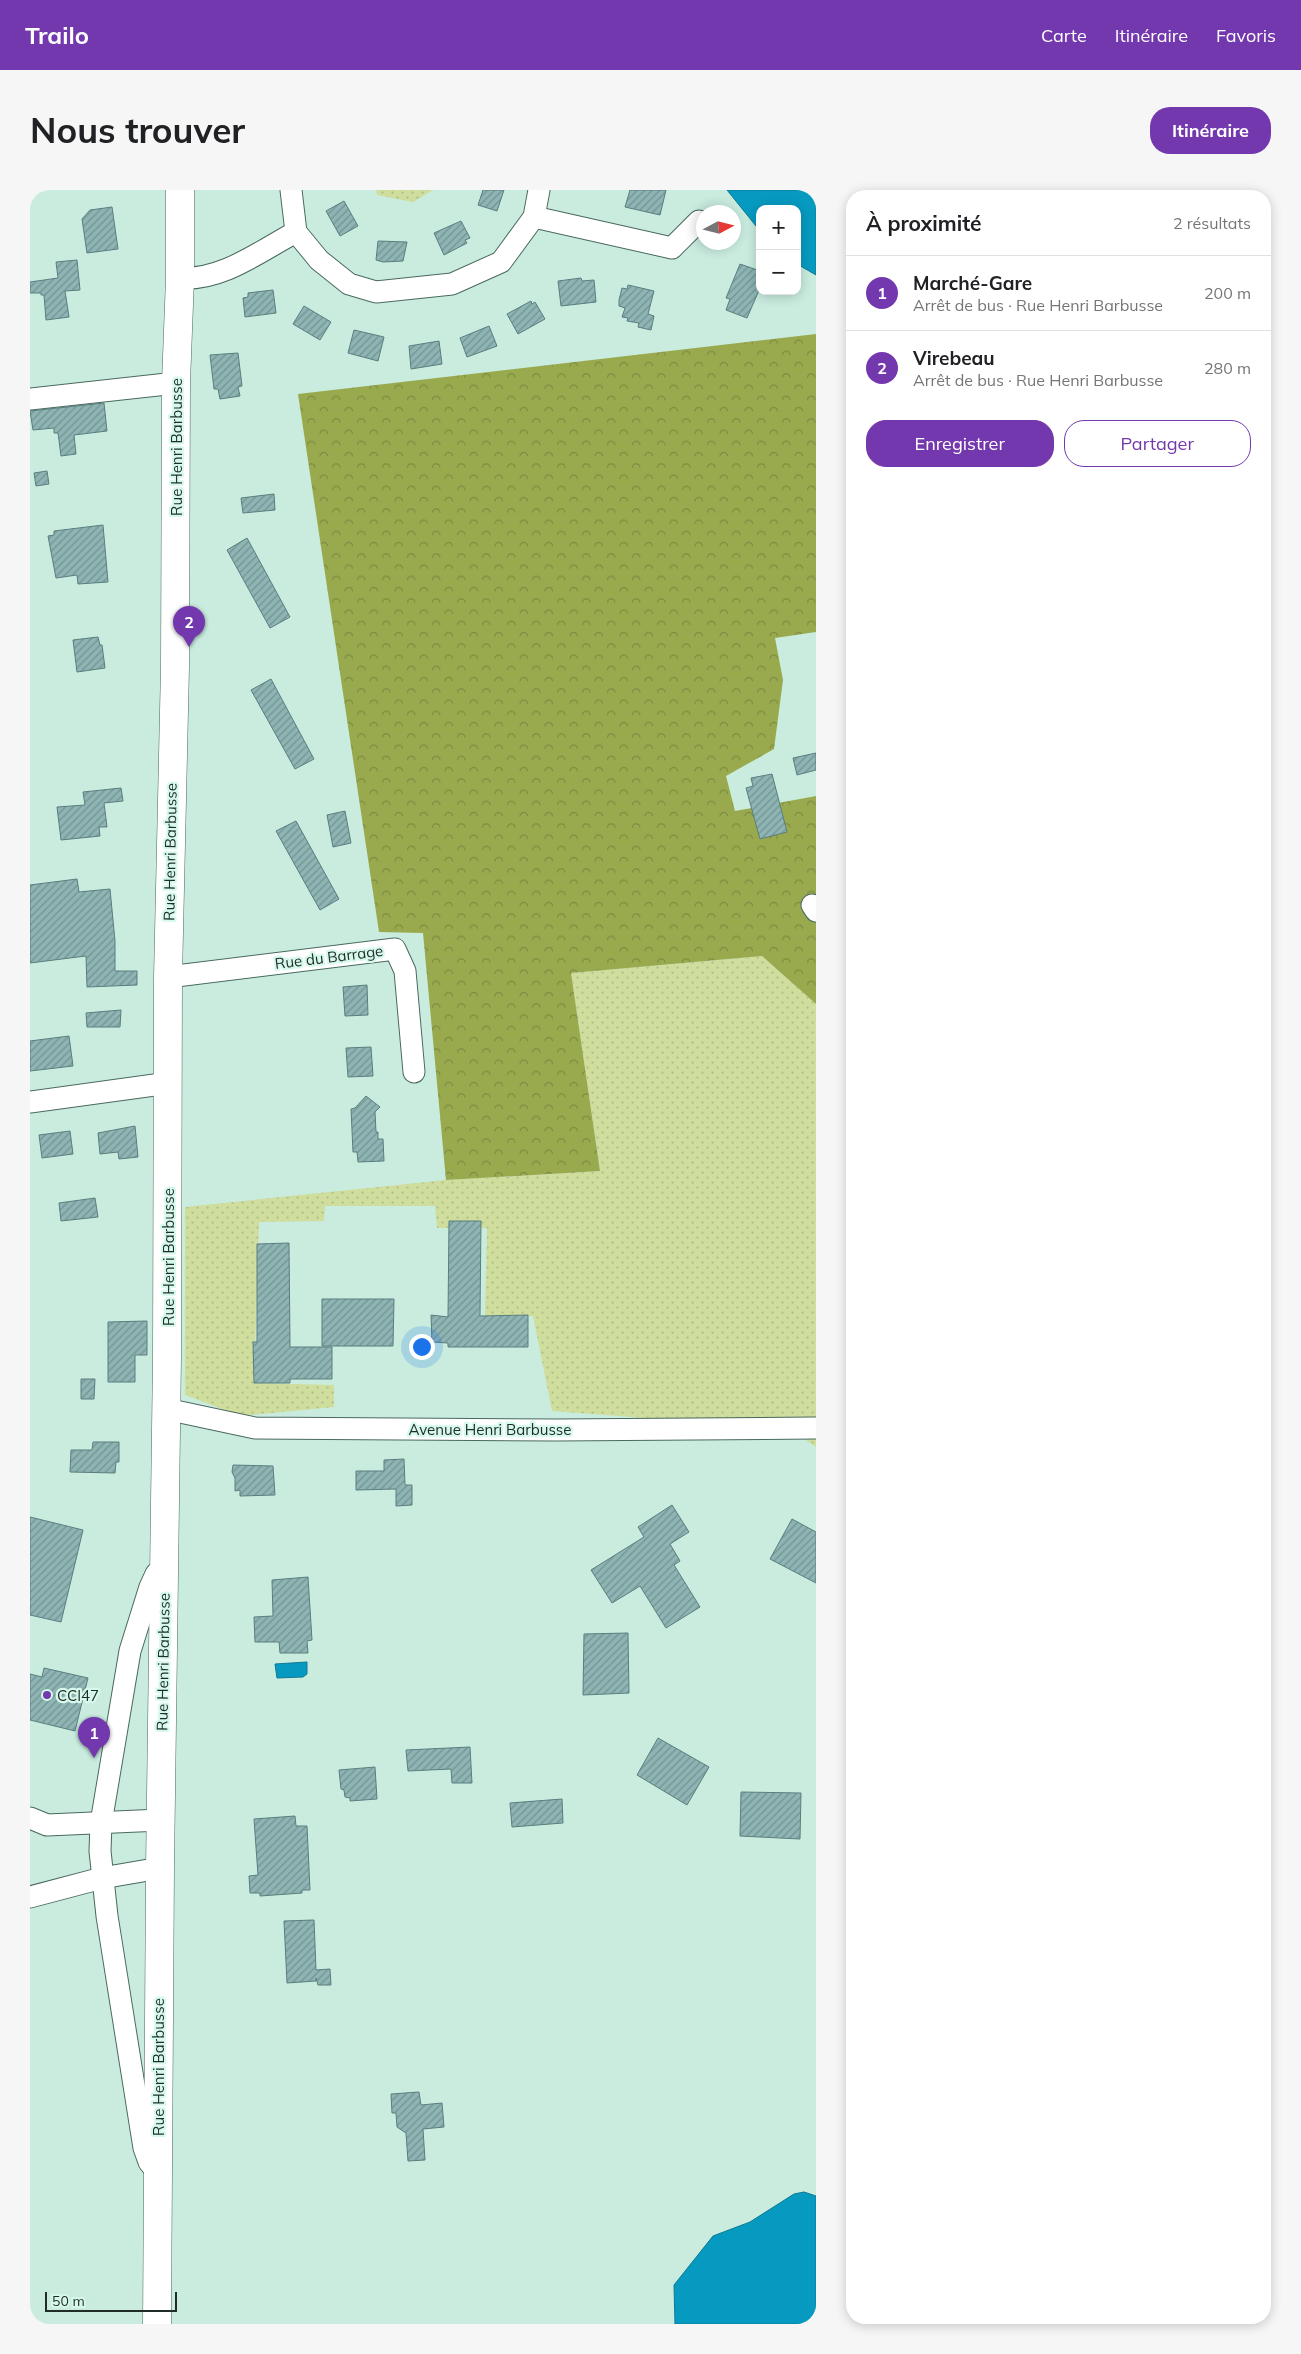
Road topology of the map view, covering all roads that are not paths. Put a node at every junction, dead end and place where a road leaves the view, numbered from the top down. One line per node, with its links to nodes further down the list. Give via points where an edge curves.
1 (180, 190): 7 (main road, Rue Henri Barbusse)
2 (291, 190): 6 (street)
3 (539, 190): 4 (street)
4 (534, 217): 5 (street, via 672,248); 6 (street, via 502,262 452,284 394,291 376,292 349,284 319,260)
5 (696, 224)
6 (296, 232): 7 (street, via 207,277)
7 (180, 278): 8 (main road, Rue Henri Barbusse)
8 (176, 383): 9 (street); 10 (main road, Rue Henri Barbusse, via 175,667)
9 (30, 399)
10 (168, 977): 11 (street, Rue du Barrage, via 395,949 406,971); 12 (main road, Rue Henri Barbusse)
11 (414, 1072)
12 (169, 1084): 13 (street); 14 (main road, Rue Henri Barbusse)
13 (30, 1102)
14 (166, 1409): 15 (street, Avenue Henri Barbusse, via 255,1428); 16 (main road, Rue Henri Barbusse)
15 (816, 1428)
16 (164, 1573): 18 (main road, Rue Henri Barbusse); 19 (street, via 156,1574 150,1587 130,1651)
17 (30, 1818): 19 (street, via 47,1825)
18 (161, 1820): 19 (street); 20 (main road, Rue Henri Barbusse)
19 (101, 1823): 21 (street)
20 (160, 1868): 21 (street); 23 (main road, Rue Henri Barbusse)
21 (102, 1878): 22 (street); 23 (street, via 144,2148)
22 (30, 1897)
23 (158, 2173): 24 (main road, Rue Henri Barbusse)
24 (157, 2324)

